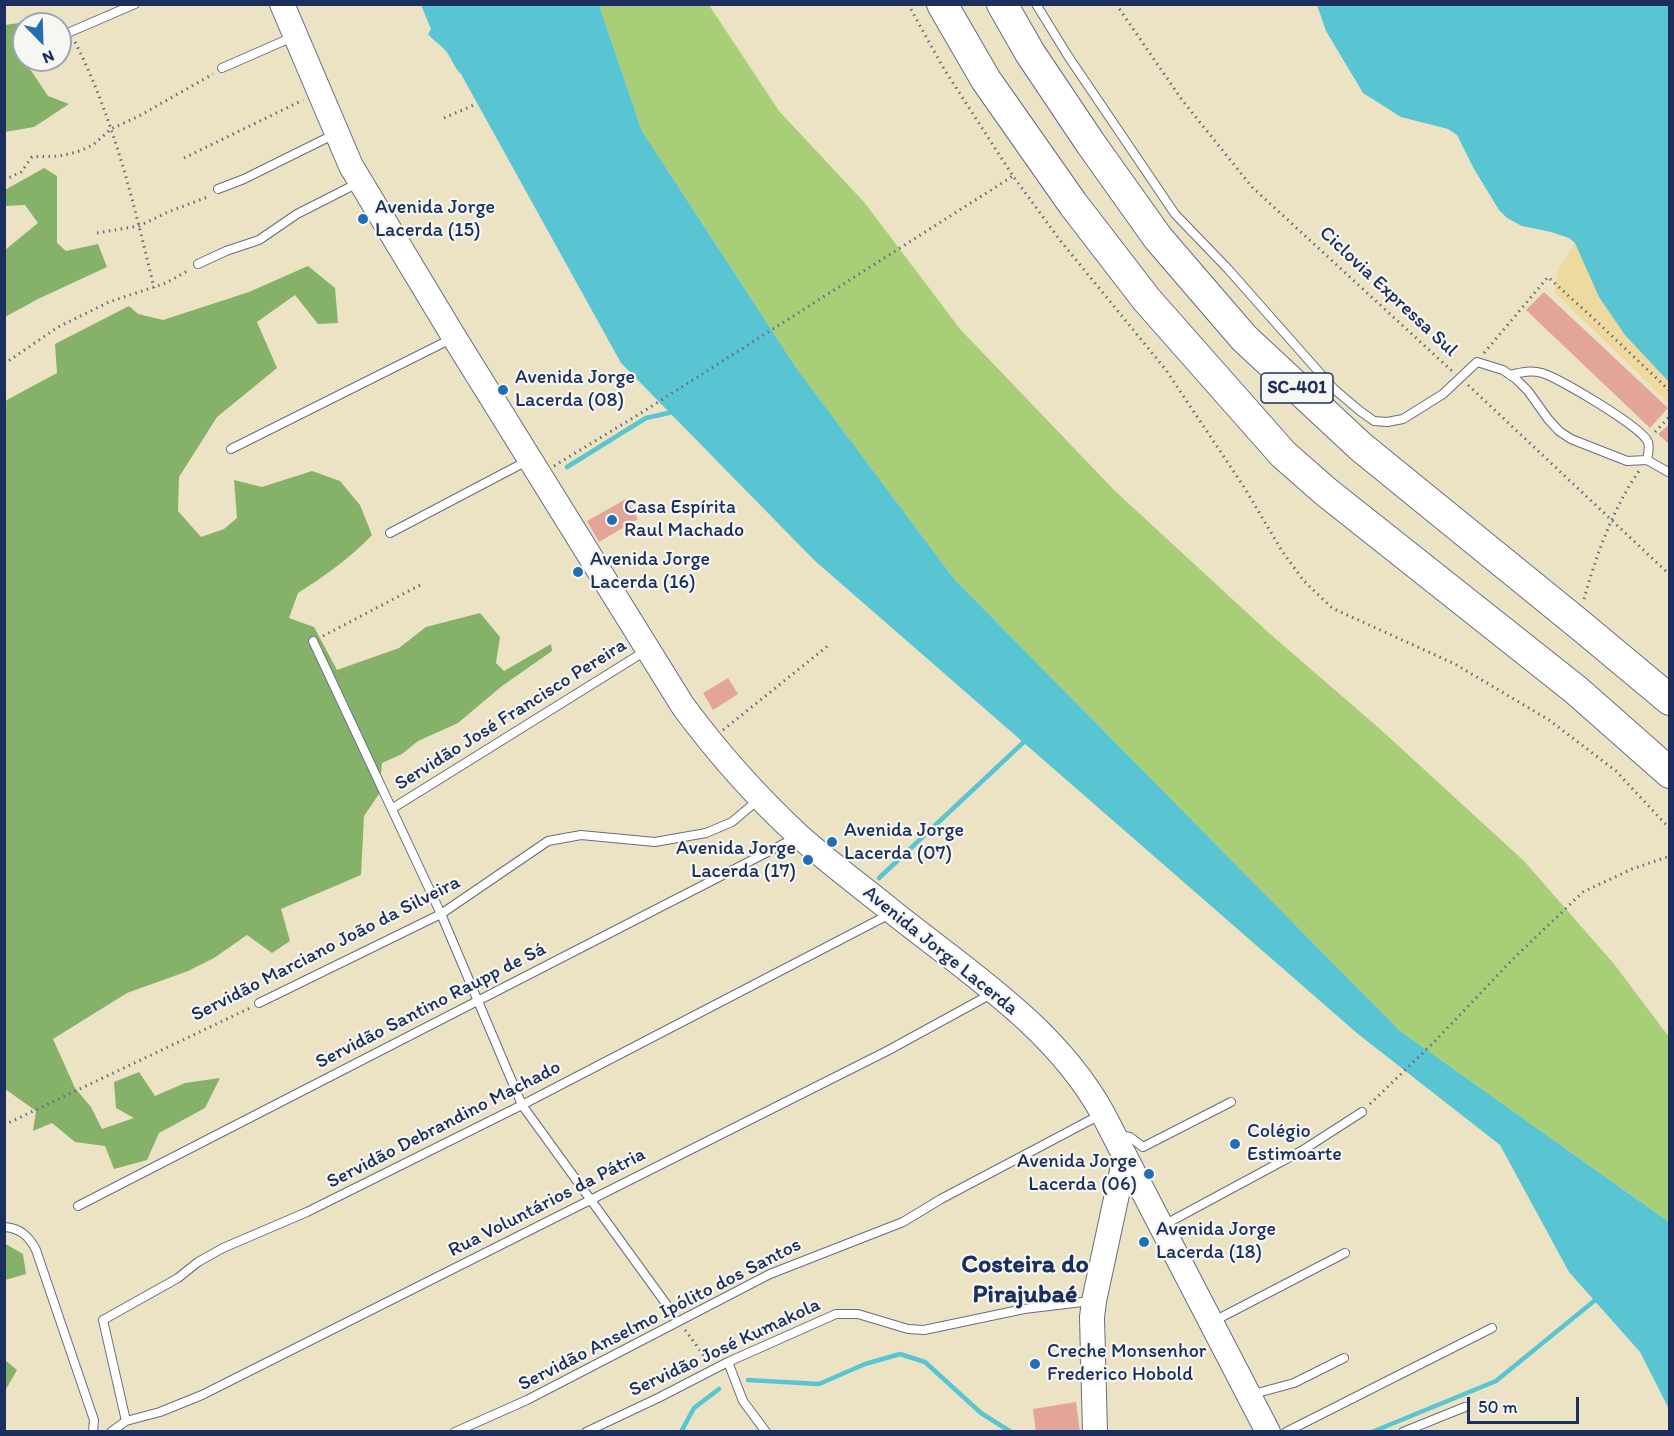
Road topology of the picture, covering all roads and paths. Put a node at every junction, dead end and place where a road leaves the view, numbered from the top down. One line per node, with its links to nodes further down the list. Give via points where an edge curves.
1 (135, 4): 7 (lane)
2 (282, 4): 9 (main road, Avenida Jorge Lacerda)
3 (942, 4): 47 (highway, SC-401, via 986,80 1073,204 1147,300 1283,454 1576,690)
4 (1002, 4): 41 (highway, SC-401, via 1072,117 1158,238 1244,338 1361,447)
5 (1036, 4): 29 (lane, via 1175,214 1334,389 1374,421 1387,422 1411,415)
6 (1116, 4): 29 (path, Ciclovia Expressa Sul, via 1182,100 1252,187)
7 (72, 31)
8 (72, 36): 14 (path, via 96,85)
9 (295, 36): 10 (lane); 11 (main road, Avenida Jorge Lacerda)
10 (222, 68): 14 (path)
11 (319, 93): 15 (main road, Avenida Jorge Lacerda); 16 (path)
12 (476, 104): 13 (path)
13 (444, 118)
14 (111, 129): 18 (path, via 93,145 76,152 32,158 21,172); 21 (path)
15 (336, 134): 19 (main road, Avenida Jorge Lacerda); 20 (lane)
16 (184, 158)
17 (1013, 176): 35 (path, via 641,413)
18 (4, 180)
19 (360, 182): 23 (lane, via 297,214 259,240); 25 (main road, Avenida Jorge Lacerda)
20 (218, 189): 21 (path, via 208,198)
21 (139, 226): 22 (path); 24 (path)
22 (97, 233)
23 (198, 264): 24 (path)
24 (154, 288): 27 (path, via 109,302 57,327)
25 (454, 337): 33 (lane); 35 (main road, Avenida Jorge Lacerda)
26 (1477, 362): 28 (lane); 29 (lane); 30 (path, via 1548,277)
27 (4, 364)
28 (1510, 375): 32 (lane, via 1544,373 1623,418); 34 (lane, via 1528,391 1559,431 1571,439 1627,461)
29 (1461, 379): 37 (path, Ciclovia Expressa Sul)
30 (1670, 391)
31 (1670, 416): 32 (path)
32 (1647, 440): 34 (lane)
33 (231, 449)
34 (1647, 460): 36 (lane); 37 (path, via 1624,494)
35 (535, 467): 38 (lane); 44 (main road, Avenida Jorge Lacerda)
36 (1670, 473)
37 (1612, 521): 39 (path, Ciclovia Expressa Sul); 41 (path, via 1590,579)
38 (390, 532)
39 (1670, 575)
40 (424, 583): 42 (path)
41 (1581, 625): 45 (highway, SC-401)
42 (313, 641): 49 (lane)
43 (830, 645): 46 (path)
44 (648, 649): 46 (main road, Avenida Jorge Lacerda); 49 (lane, Servidão José Francisco Pereira)
45 (1670, 700)
46 (709, 741): 48 (main road, Avenida Jorge Lacerda)
47 (1670, 772)
48 (761, 797): 50 (main road, Avenida Jorge Lacerda); 53 (lane, Servidão Marciano João da Silveira, via 732,822 706,834 655,842 581,835 548,841)
49 (393, 808): 53 (lane)
50 (799, 836): 52 (main road, Avenida Jorge Lacerda); 55 (lane, Servidão Santino Raupp de Sá)
51 (1670, 856): 59 (path, via 1583,892)
52 (894, 913): 54 (main road, Avenida Jorge Lacerda); 58 (lane, Servidão Debrandino Machado)
53 (441, 914): 55 (lane); 56 (lane, Servidão Marciano João da Silveira)
54 (994, 992): 60 (main road, Avenida Jorge Lacerda, via 1069,1065); 63 (lane, Rua Voluntários da Pátria, via 887,1051)
55 (479, 1000): 58 (lane); 64 (lane, Servidão Santino Raupp de Sá)
56 (260, 1003): 61 (path, Servidão Marciano João da Silveira)
57 (1231, 1102): 60 (lane, via 1143,1148)
58 (522, 1105): 63 (lane); 78 (lane, Servidão Debrandino Machado, via 308,1212 203,1258 178,1278 103,1320)
59 (1362, 1112): 66 (lane, via 1303,1150)
60 (1108, 1124): 62 (main road, Avenida Jorge Lacerda); 70 (lane, Servidão Anselmo Ipólito dos Santos, via 941,1198 903,1222 770,1274)
61 (4, 1125)
62 (1125, 1157): 66 (main road, Avenida Jorge Lacerda); 68 (main road)
63 (590, 1200): 69 (lane); 78 (lane, Rua Voluntários da Pátria, via 202,1395)
64 (78, 1206)
65 (4, 1227): 79 (lane, via 23,1233 36,1250 94,1420)
66 (1161, 1227): 71 (main road, Avenida Jorge Lacerda)
67 (1345, 1252): 71 (lane)
68 (1094, 1301): 74 (lane, Servidão José Kumakola, via 1024,1309 924,1330 858,1314 836,1314); 84 (main road)
69 (672, 1312)
70 (678, 1321): 75 (path); 81 (lane, Servidão Anselmo Ipólito dos Santos, via 527,1400)
71 (1211, 1322): 76 (main road, Avenida Jorge Lacerda)
72 (1492, 1328): 86 (lane)
73 (1344, 1358): 76 (lane, via 1294,1383)
74 (728, 1362): 75 (lane, Servidão José Kumakola); 83 (lane, via 741,1395)
75 (714, 1369): 82 (lane, Servidão José Kumakola)
76 (1249, 1395): 85 (main road, Avenida Jorge Lacerda)
77 (1465, 1407): 87 (lane)
78 (126, 1421): 80 (lane, Rua Voluntários da Pátria)
79 (93, 1431)
80 (111, 1431)
81 (455, 1431)
82 (586, 1431)
83 (766, 1431)
84 (1095, 1431)
85 (1268, 1431)
86 (1286, 1431)
87 (1403, 1431)

